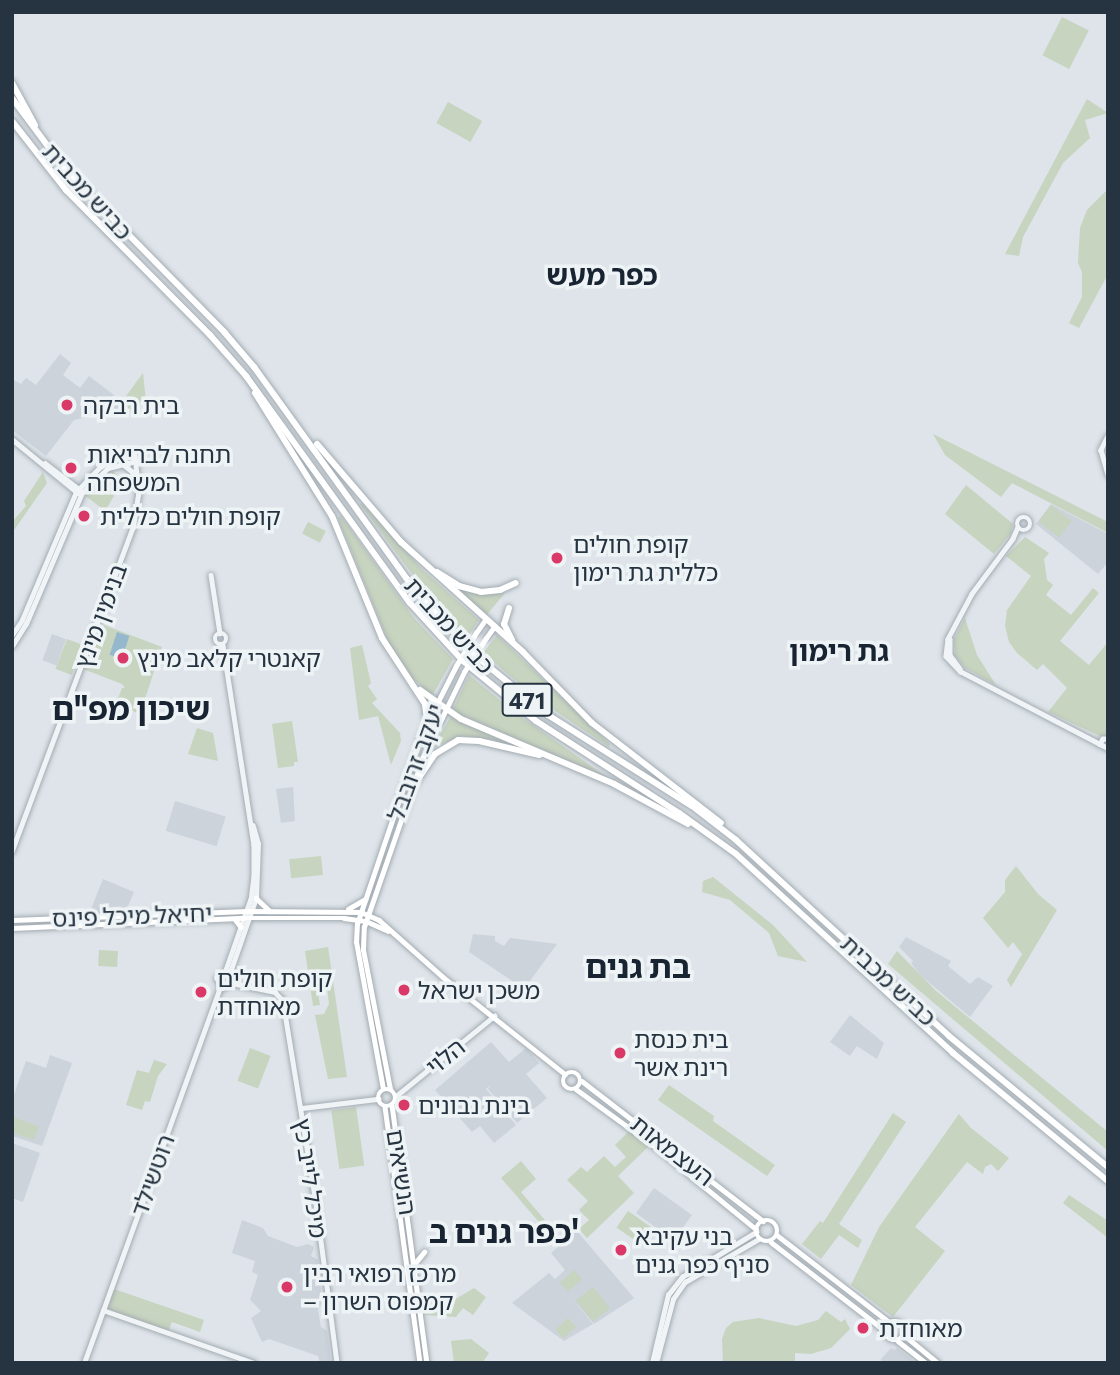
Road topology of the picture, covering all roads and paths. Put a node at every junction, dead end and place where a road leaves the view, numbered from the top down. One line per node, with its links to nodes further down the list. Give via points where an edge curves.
1 (12, 83): 4 (highway)
2 (12, 98): 4 (highway, כביש מכבית / 471)
3 (12, 121): 5 (highway, כביש מכבית / 471, via 76,200)
4 (45, 145): 6 (highway, כביש מכבית / 471, via 225,332)
5 (234, 363): 26 (highway, via 332,516 382,638); 35 (highway, כביש מכבית / 471, via 410,603 468,667 536,721)
6 (286, 408): 17 (highway); 36 (highway, כביש מכבית / 471, via 407,579 472,653 548,715 692,806)
7 (1108, 436): 11 (street, via 1101,450)
8 (12, 439): 13 (street)
9 (135, 458): 10 (street); 12 (street, בנימין מינץ); 13 (street, via 105,464)
10 (122, 463): 12 (street); 13 (street, via 102,471)
11 (1108, 475)
12 (139, 477): 37 (street, בנימין מינץ, via 132,531)
13 (79, 491): 23 (street); 24 (street, via 26,624)
14 (1018, 527): 15 (street); 15 (street, via 1020,519 1029,519 1031,528); 16 (street)
15 (1023, 532): 16 (street)
16 (1013, 539): 30 (street, via 976,588 952,632 950,655 969,675)
17 (414, 555): 19 (highway, via 473,591 494,591); 21 (highway)
18 (211, 575): 34 (street, via 220,633 216,642 223,645)
19 (516, 583)
20 (509, 608): 25 (highway, via 505,628)
21 (485, 620): 22 (highway); 27 (main road, יעקב זרובבל, bridge)
22 (494, 627): 25 (highway); 28 (main road, יעקב זרובבל, bridge)
23 (12, 635)
24 (12, 646)
25 (517, 647): 36 (highway, via 600,731 705,809)
26 (405, 674): 27 (highway); 29 (highway, via 425,704)
27 (436, 703): 28 (highway); 29 (main road, יעקב זרובבל)
28 (445, 709): 32 (highway); 33 (main road, יעקב זרובבל)
29 (427, 720): 38 (main road, יעקב זרובבל)
30 (1103, 741): 31 (street)
31 (1108, 749)
32 (573, 765): 33 (highway, via 463,739 438,750); 35 (highway)
33 (414, 785): 40 (main road, יעקב זרובבל)
34 (246, 806): 39 (street, via 258,844); 42 (street, via 254,845)
35 (717, 840): 72 (highway, כביש מכבית / 471, via 786,897 961,1060)
36 (747, 848): 71 (highway, כביש מכבית / 471, via 949,1036)
37 (12, 851)
38 (368, 896): 41 (main road); 44 (main road, יעקב זרובבל)
39 (256, 898): 42 (street); 43 (main road)
40 (373, 904): 45 (main road, יעקב זרובבל); 52 (main road)
41 (346, 910): 43 (main road, יחיאל מיכל פינס); 44 (main road, יחיאל מיכל פינס)
42 (249, 911): 43 (main road, יחיאל מיכל פינס); 47 (street); 50 (main road, יחיאל מיכל פינס)
43 (271, 911)
44 (361, 912): 45 (main road, יחיאל מיכל פינס); 49 (main road)
45 (369, 914): 51 (main road); 52 (main road)
46 (234, 918): 47 (main road, יחיאל מיכל פינס); 53 (main road); 54 (main road, יחיאל מיכל פינס)
47 (247, 918): 48 (main road, יחיאל מיכל פינס); 53 (street); 57 (street)
48 (344, 918): 49 (main road, יחיאל מיכל פינס); 55 (main road)
49 (358, 919): 51 (main road); 55 (main road)
50 (12, 920)
51 (366, 921): 56 (main road); 63 (main road, via 363,950)
52 (382, 923): 56 (main road)
53 (241, 927): 57 (street)
54 (12, 928)
55 (356, 930): 64 (main road)
56 (395, 936): 60 (main road)
57 (227, 974): 58 (street); 59 (street, רוטשילד, via 217,978)
58 (232, 983): 59 (street); 70 (street, מיכל לייב כץ, via 279,995)
59 (220, 987): 80 (street, רוטשילד)
60 (494, 1016): 61 (main road); 66 (street, הלוי)
61 (565, 1074): 62 (main road, העצמאות, via 575,1072); 65 (main road, העצמאות, via 564,1085)
62 (582, 1081): 65 (main road); 73 (main road, העצמאות)
63 (390, 1088): 64 (main road); 66 (main road)
64 (383, 1089): 67 (main road)
65 (576, 1089): 74 (main road, העצמאות, via 657,1148)
66 (396, 1096): 68 (main road)
67 (377, 1099): 69 (main road); 70 (street)
68 (392, 1105): 69 (main road); 79 (main road, הנשיאים)
69 (385, 1107): 88 (main road, הנשיאים)
70 (302, 1108): 87 (street, מיכל לייב כץ)
71 (1108, 1167)
72 (1108, 1181)
73 (763, 1221): 74 (main road); 75 (main road, via 773,1223)
74 (756, 1230): 76 (main road); 90 (street, via 682,1277 668,1295)
75 (777, 1235): 77 (main road); 81 (main road)
76 (759, 1239): 77 (main road); 90 (street, via 685,1282 673,1298)
77 (771, 1242): 82 (main road)
78 (424, 1252): 79 (main road)
79 (416, 1263): 89 (main road, הנשיאים)
80 (103, 1310): 85 (street, רוטשילד); 86 (street)
81 (889, 1322): 82 (main road); 83 (main road, via 902,1324)
82 (884, 1330): 84 (main road, via 889,1339)
83 (904, 1335): 84 (main road); 92 (main road)
84 (898, 1341): 91 (main road)
85 (84, 1363)
86 (254, 1363)
87 (337, 1363)
88 (420, 1363)
89 (428, 1363)
90 (654, 1363)
91 (926, 1363)
92 (938, 1363)

